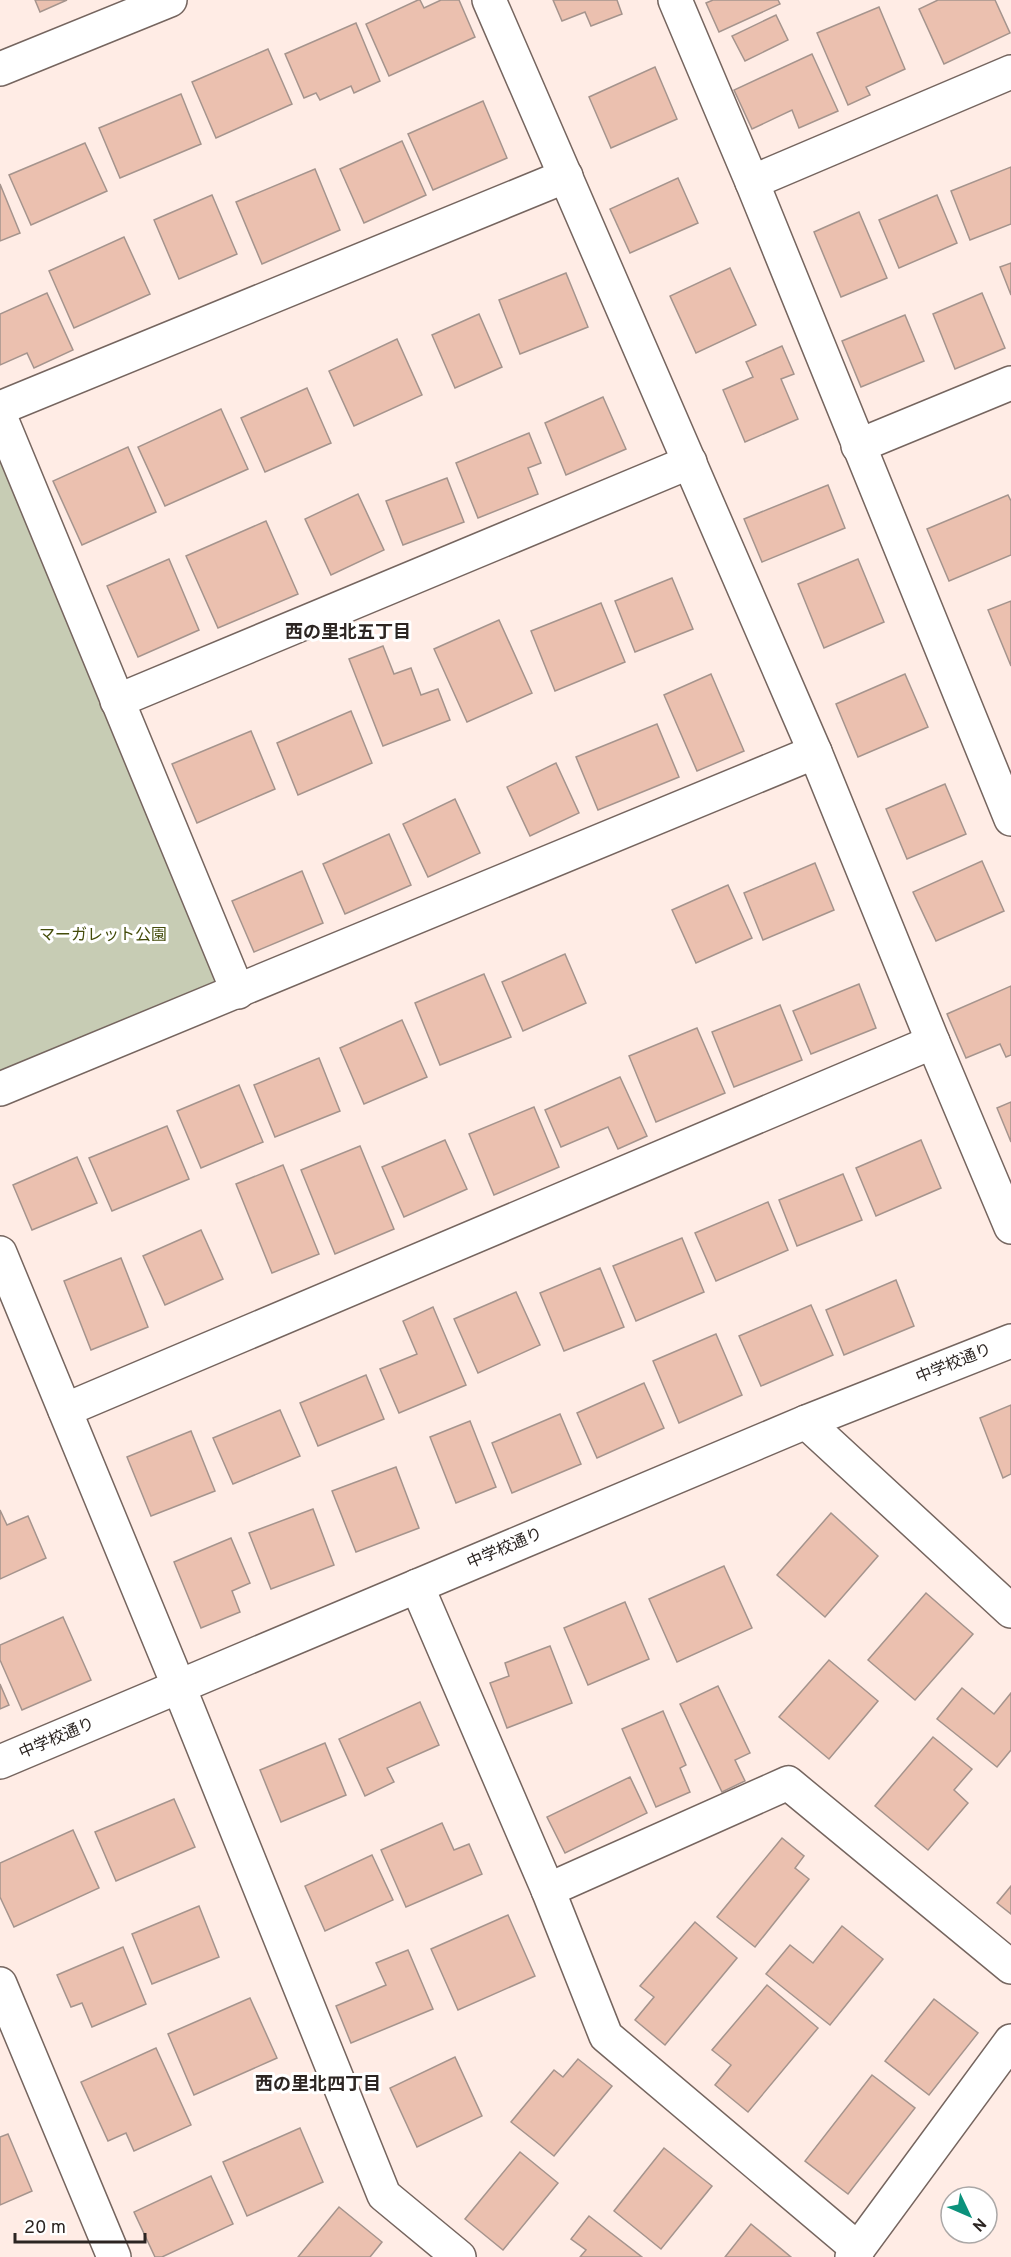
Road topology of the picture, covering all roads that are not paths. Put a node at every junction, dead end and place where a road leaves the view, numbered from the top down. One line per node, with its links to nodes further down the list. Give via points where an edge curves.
1 (170, 0): 4 (street)
2 (489, 0): 6 (street)
3 (675, 0): 7 (street)
4 (0, 69)
5 (1011, 72): 7 (street)
6 (566, 176): 9 (street); 12 (street)
7 (752, 182): 11 (street)
8 (1011, 383): 11 (street)
9 (0, 408)
10 (0, 416): 13 (street)
11 (858, 446): 15 (street)
12 (690, 462): 13 (street); 14 (street)
13 (117, 701): 16 (street)
14 (815, 752): 16 (street); 17 (street)
15 (1011, 819)
16 (238, 992): 18 (street)
17 (933, 1042): 19 (street); 22 (street)
18 (0, 1089)
19 (1011, 1227)
20 (0, 1253): 22 (street)
21 (1011, 1341): 23 (street, 中学校通り)
22 (65, 1410): 26 (street)
23 (806, 1422): 24 (street, 中学校通り); 25 (street)
24 (417, 1586): 26 (street, 中学校通り); 28 (street)
25 (1011, 1611)
26 (179, 1687): 27 (street, 中学校通り); 34 (street, via 384,2194)
27 (0, 1762)
28 (548, 1890): 29 (street, via 788,1783); 32 (street, via 606,2036)
29 (1011, 1967)
30 (0, 1984): 33 (street)
31 (1011, 2041): 32 (street)
32 (855, 2253)
33 (114, 2257)
34 (459, 2257)

